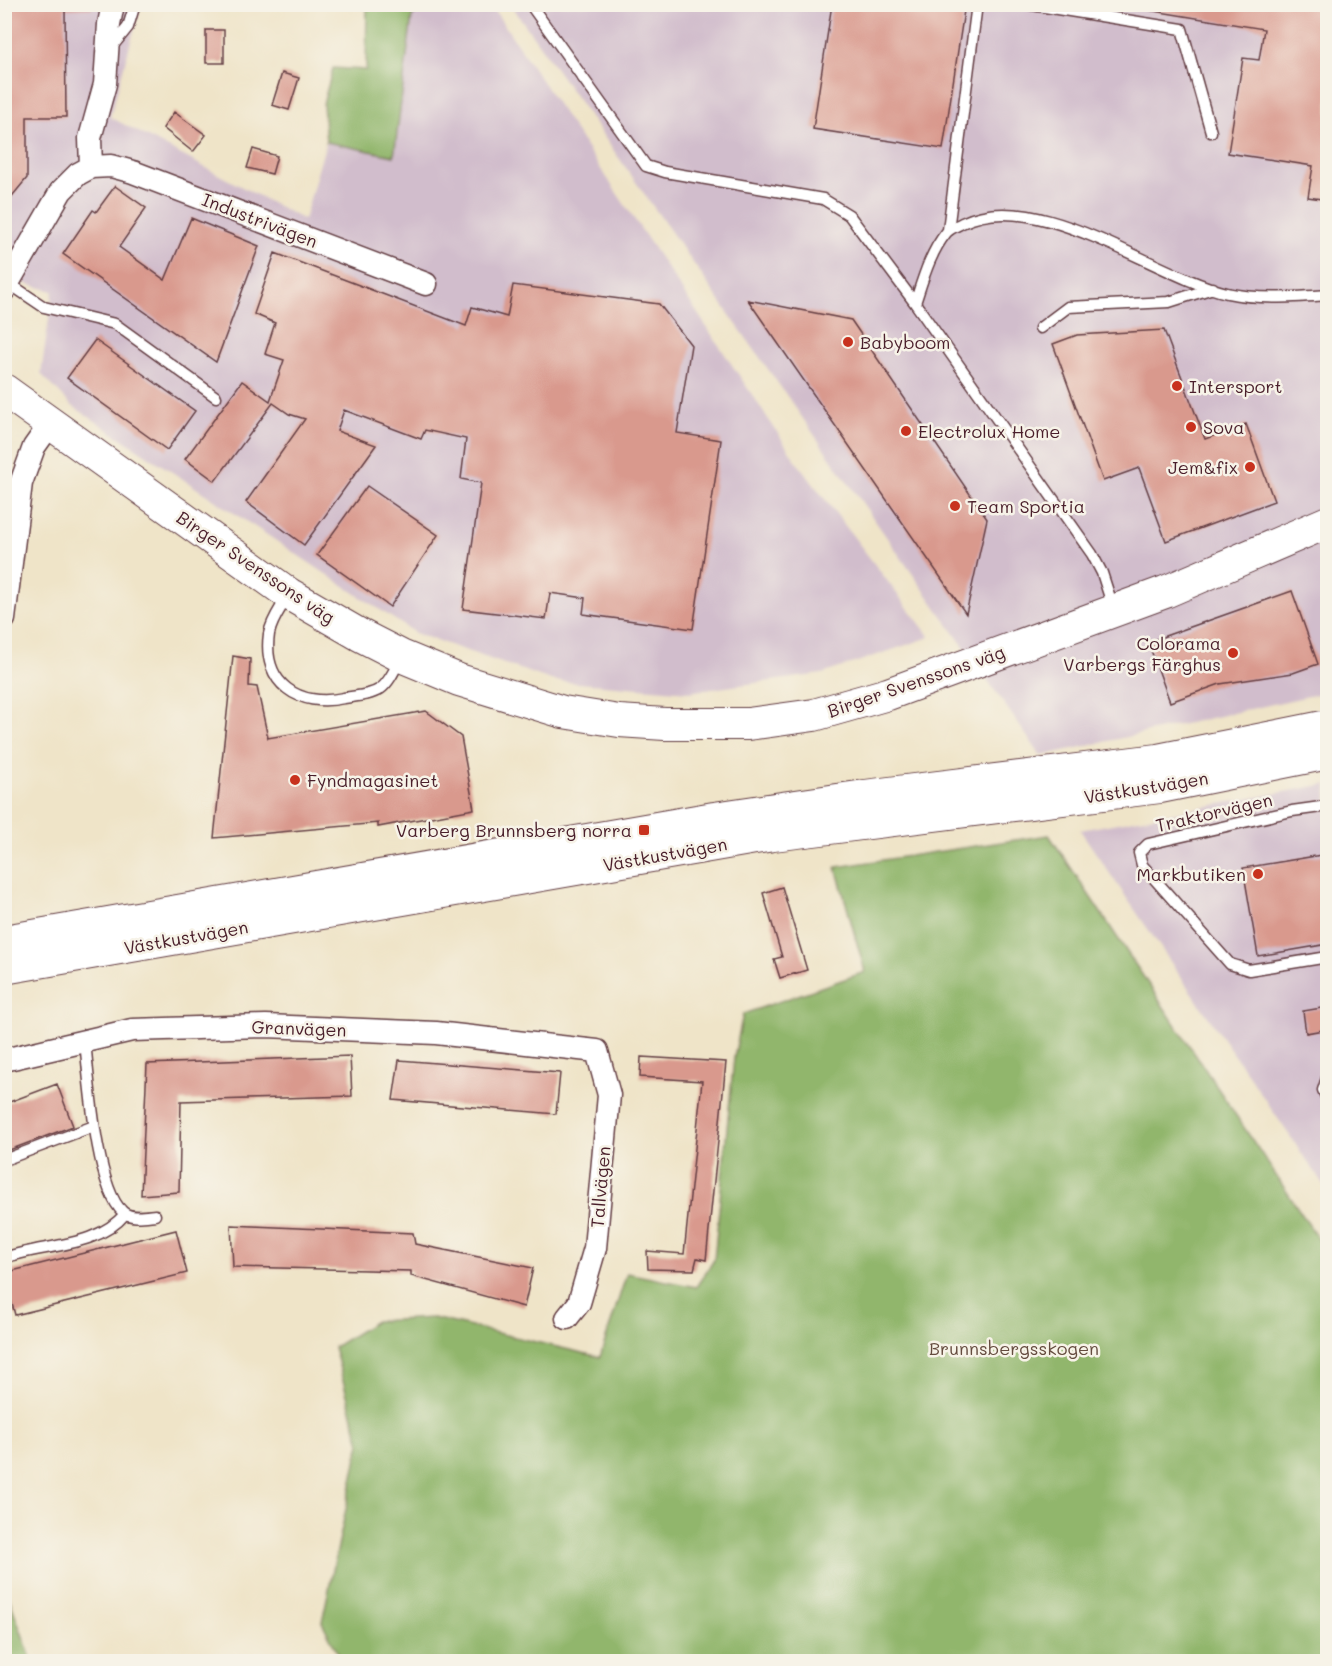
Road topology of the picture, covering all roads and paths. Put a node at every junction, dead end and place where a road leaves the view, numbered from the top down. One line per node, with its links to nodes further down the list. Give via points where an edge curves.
1 (113, 4): 6 (street)
2 (135, 4): 6 (lane, via 128,27)
3 (530, 4): 14 (lane, via 646,166 823,199 849,215)
4 (977, 4): 9 (lane)
5 (1026, 4): 7 (lane, via 1182,30)
6 (107, 52): 8 (street, via 105,84 90,138)
7 (1211, 132)
8 (91, 167): 10 (street, Industrivägen, via 111,166 133,172); 11 (street, via 62,191)
9 (948, 230): 12 (lane, via 980,214 1026,217 1079,230); 14 (lane, via 929,262)
10 (426, 284)
11 (5, 285): 17 (lane, via 44,307 115,324)
12 (1214, 288): 13 (lane, via 1261,296); 15 (lane, via 1169,302 1068,308)
13 (1328, 295)
14 (915, 303): 23 (lane, via 1092,554)
15 (1040, 328)
16 (6, 390): 18 (street, Birger Svenssons väg)
17 (216, 397)
18 (51, 423): 22 (street, Birger Svenssons väg); 24 (street, via 34,447 21,483)
19 (1328, 522): 21 (street, Birger Svenssons väg)
20 (1328, 541): 21 (street, Birger Svenssons väg)
21 (1165, 592): 23 (street, Birger Svenssons väg)
22 (289, 594): 25 (street, Birger Svenssons väg); 25 (lane, via 269,633 270,652 284,687 296,696 329,702 374,692 391,676)
23 (1114, 611): 25 (street, Birger Svenssons väg, via 888,694 814,715 748,724 665,724 563,712 459,680)
24 (4, 619)
25 (401, 656)
26 (1328, 726): 29 (street, Västkustvägen, via 1147,762 725,816)
27 (1328, 753): 31 (street, Västkustvägen, via 1160,787 773,835)
28 (1328, 806): 30 (lane, Traktorvägen, via 1148,844 1139,853 1142,865 1230,964 1249,970)
29 (4, 940)
30 (1328, 957)
31 (4, 968)
32 (85, 1041): 33 (street, Granvägen, via 132,1030 266,1026 436,1033); 34 (street, Granvägen); 37 (lane)
33 (597, 1051): 42 (street, Tallvägen, via 609,1095 595,1248 579,1303)
34 (4, 1060)
35 (1328, 1075): 36 (lane, via 1323,1090)
36 (1328, 1101)
37 (94, 1125): 38 (lane); 39 (lane, via 112,1199)
38 (4, 1160)
39 (125, 1214): 40 (lane); 41 (lane, via 111,1228 93,1237)
40 (155, 1215)
41 (4, 1258)
42 (567, 1318)

